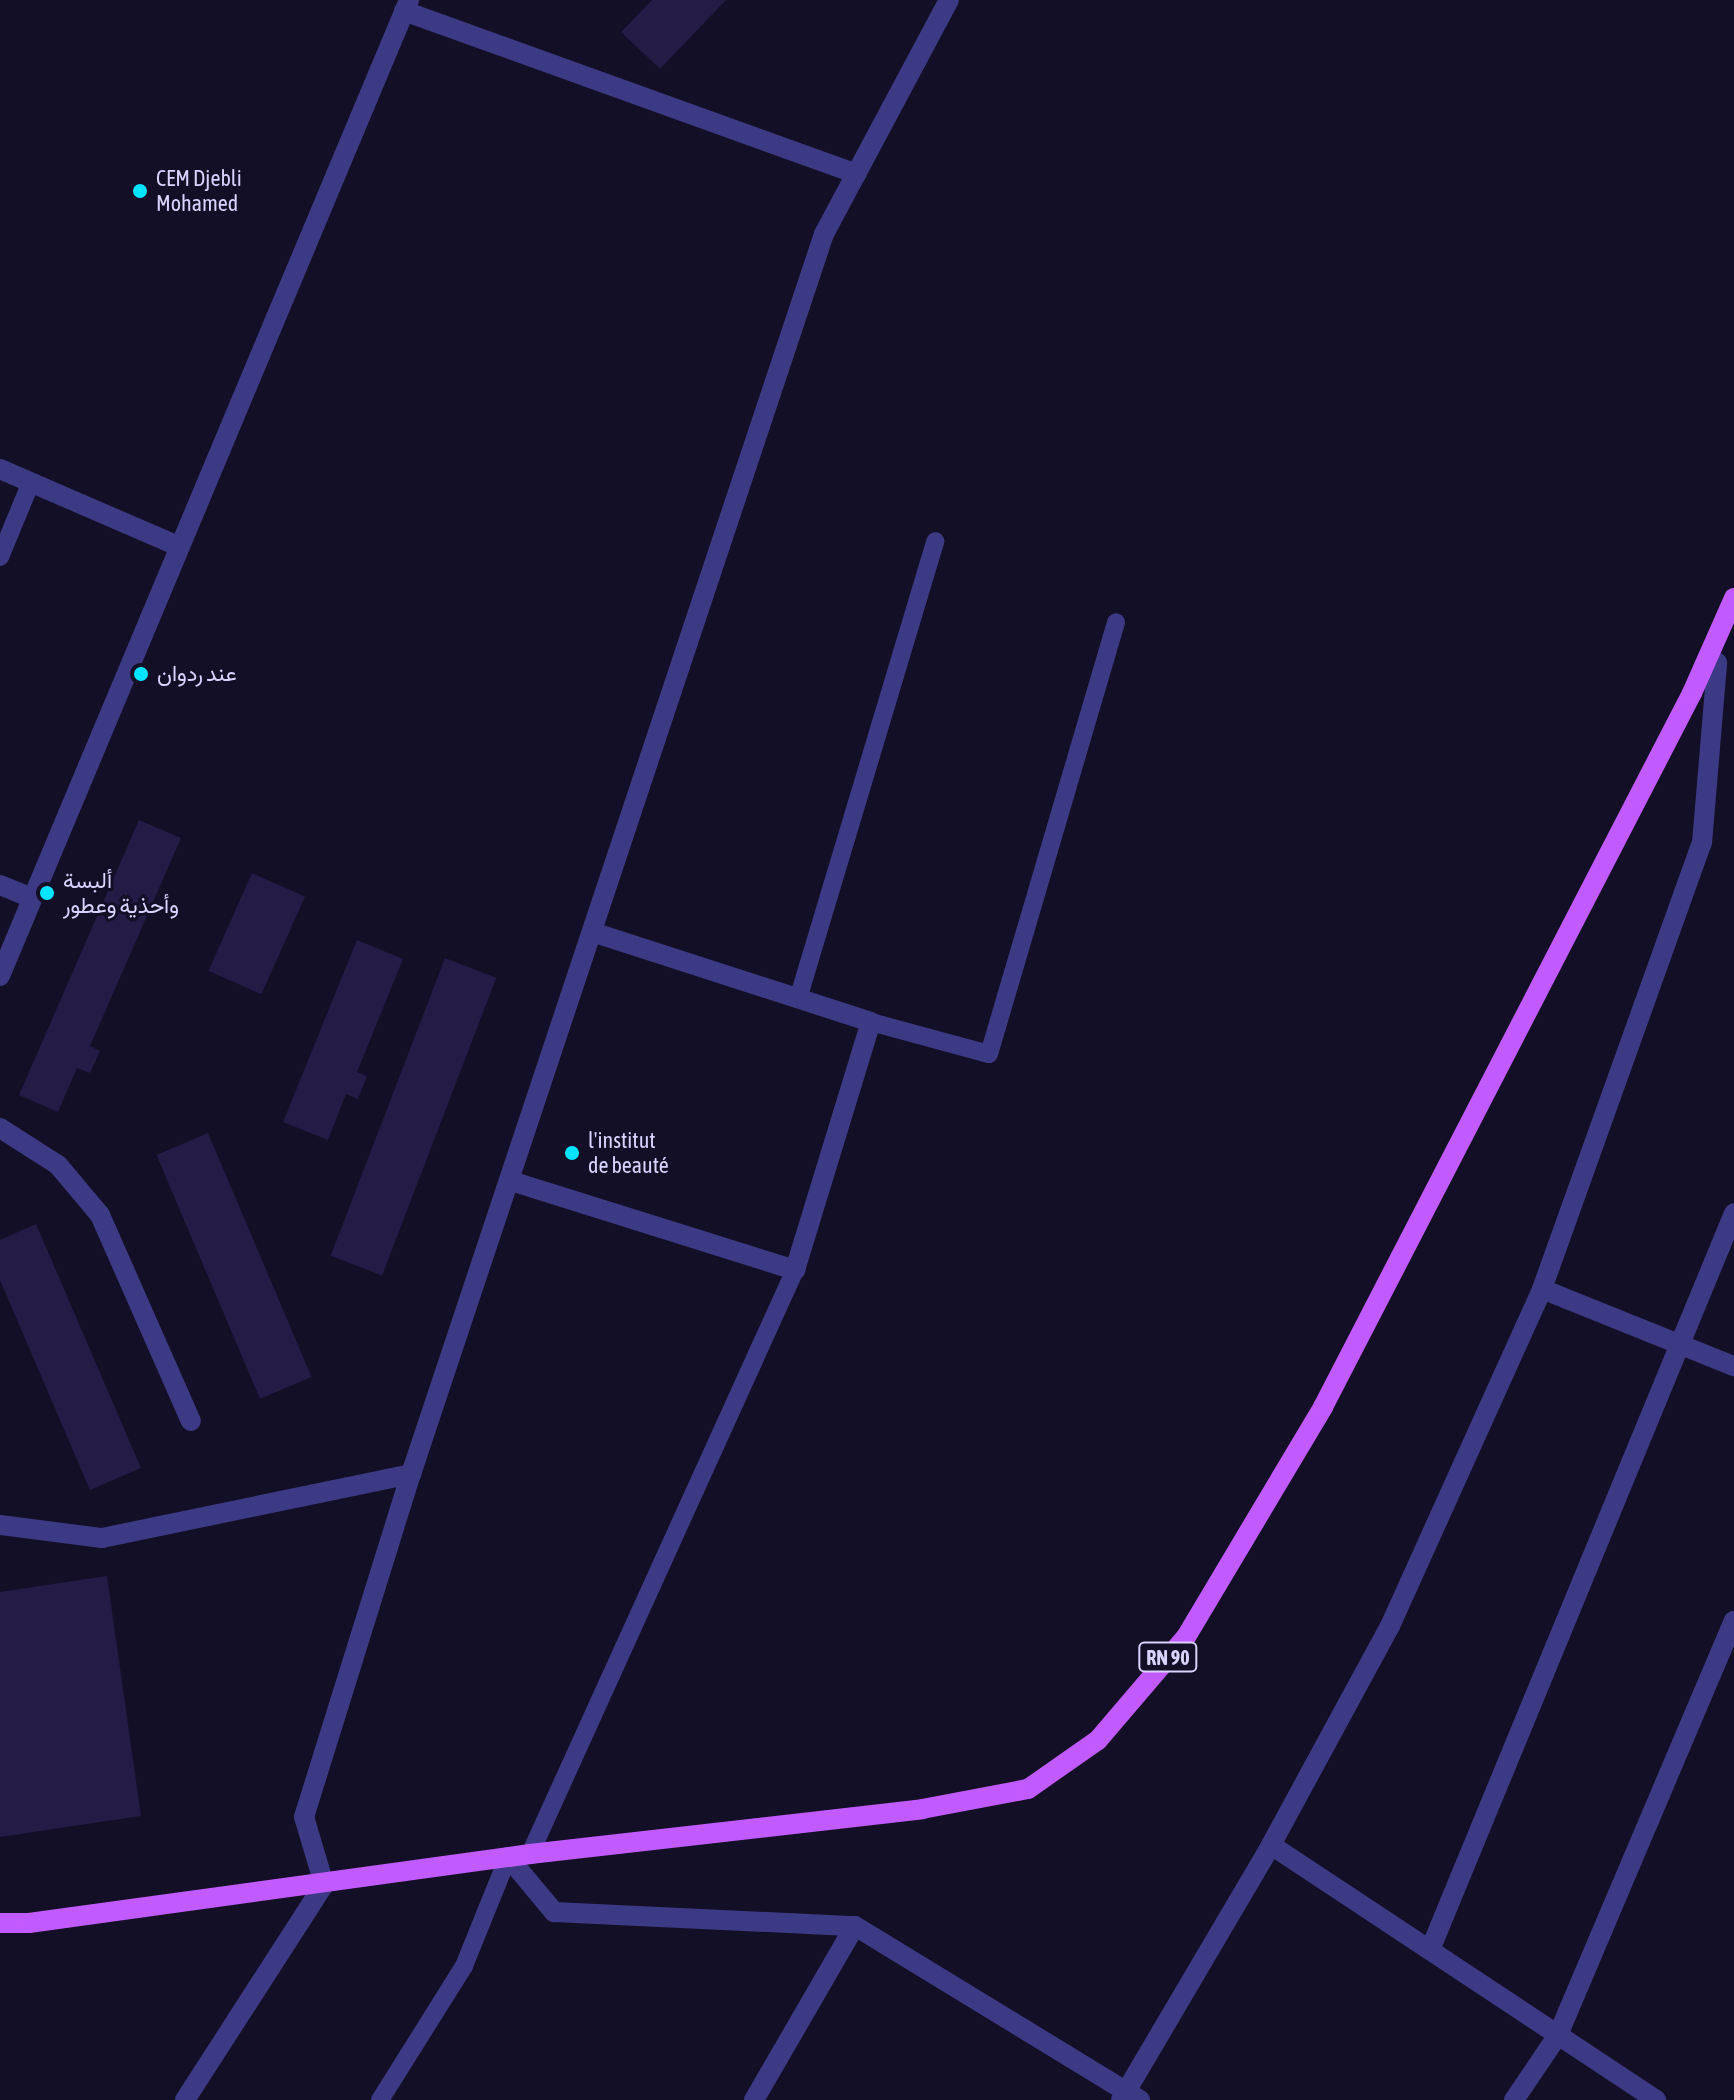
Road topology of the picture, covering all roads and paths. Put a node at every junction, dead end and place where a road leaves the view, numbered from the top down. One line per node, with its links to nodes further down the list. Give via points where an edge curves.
1 (949, 0): 3 (street)
2 (407, 6): 3 (street); 7 (street)
3 (857, 174): 14 (street, via 824,234)
4 (0, 469): 5 (street)
5 (31, 482): 7 (street); 8 (lane)
6 (935, 541): 16 (lane)
7 (178, 546): 13 (street)
8 (0, 557)
9 (1734, 598): 11 (main road, RN 90)
10 (1116, 622): 17 (lane, via 989,1054)
11 (1708, 656): 22 (street, via 1717,663 1702,843); 30 (main road, RN 90, via 1323,1407 1186,1637 1098,1740 1028,1789 922,1809)
12 (0, 885): 13 (street)
13 (29, 897): 15 (street)
14 (592, 932): 16 (street); 19 (street)
15 (0, 976)
16 (798, 999): 17 (street)
17 (871, 1022): 21 (street)
18 (0, 1128): 25 (street, via 58,1165 100,1215)
19 (511, 1181): 21 (street); 26 (street)
20 (1734, 1213): 23 (street)
21 (795, 1270): 30 (lane)
22 (1542, 1289): 23 (street); 29 (street, via 1390,1626)
23 (1677, 1343): 24 (street); 37 (street)
24 (1734, 1366)
25 (191, 1421)
26 (411, 1474): 27 (street, via 102,1538); 32 (street, via 304,1817)
27 (0, 1525)
28 (1734, 1621): 38 (street)
29 (1271, 1845): 37 (street); 39 (street)
30 (530, 1854): 31 (main road, RN 90)
31 (508, 1857): 32 (main road, RN 90); 35 (street, via 554,1912); 41 (lane, via 464,1966)
32 (324, 1884): 34 (main road, RN 90); 40 (street)
33 (0, 1923): 34 (main road, RN 90)
34 (29, 1923): 36 (main road, RN 90)
35 (855, 1926): 39 (street); 42 (street)
36 (0, 1933)
37 (1430, 1950): 38 (street)
38 (1558, 2035): 43 (street); 44 (street)
39 (1129, 2097)
40 (185, 2100)
41 (380, 2100)
42 (754, 2100)
43 (1514, 2100)
44 (1656, 2100)

